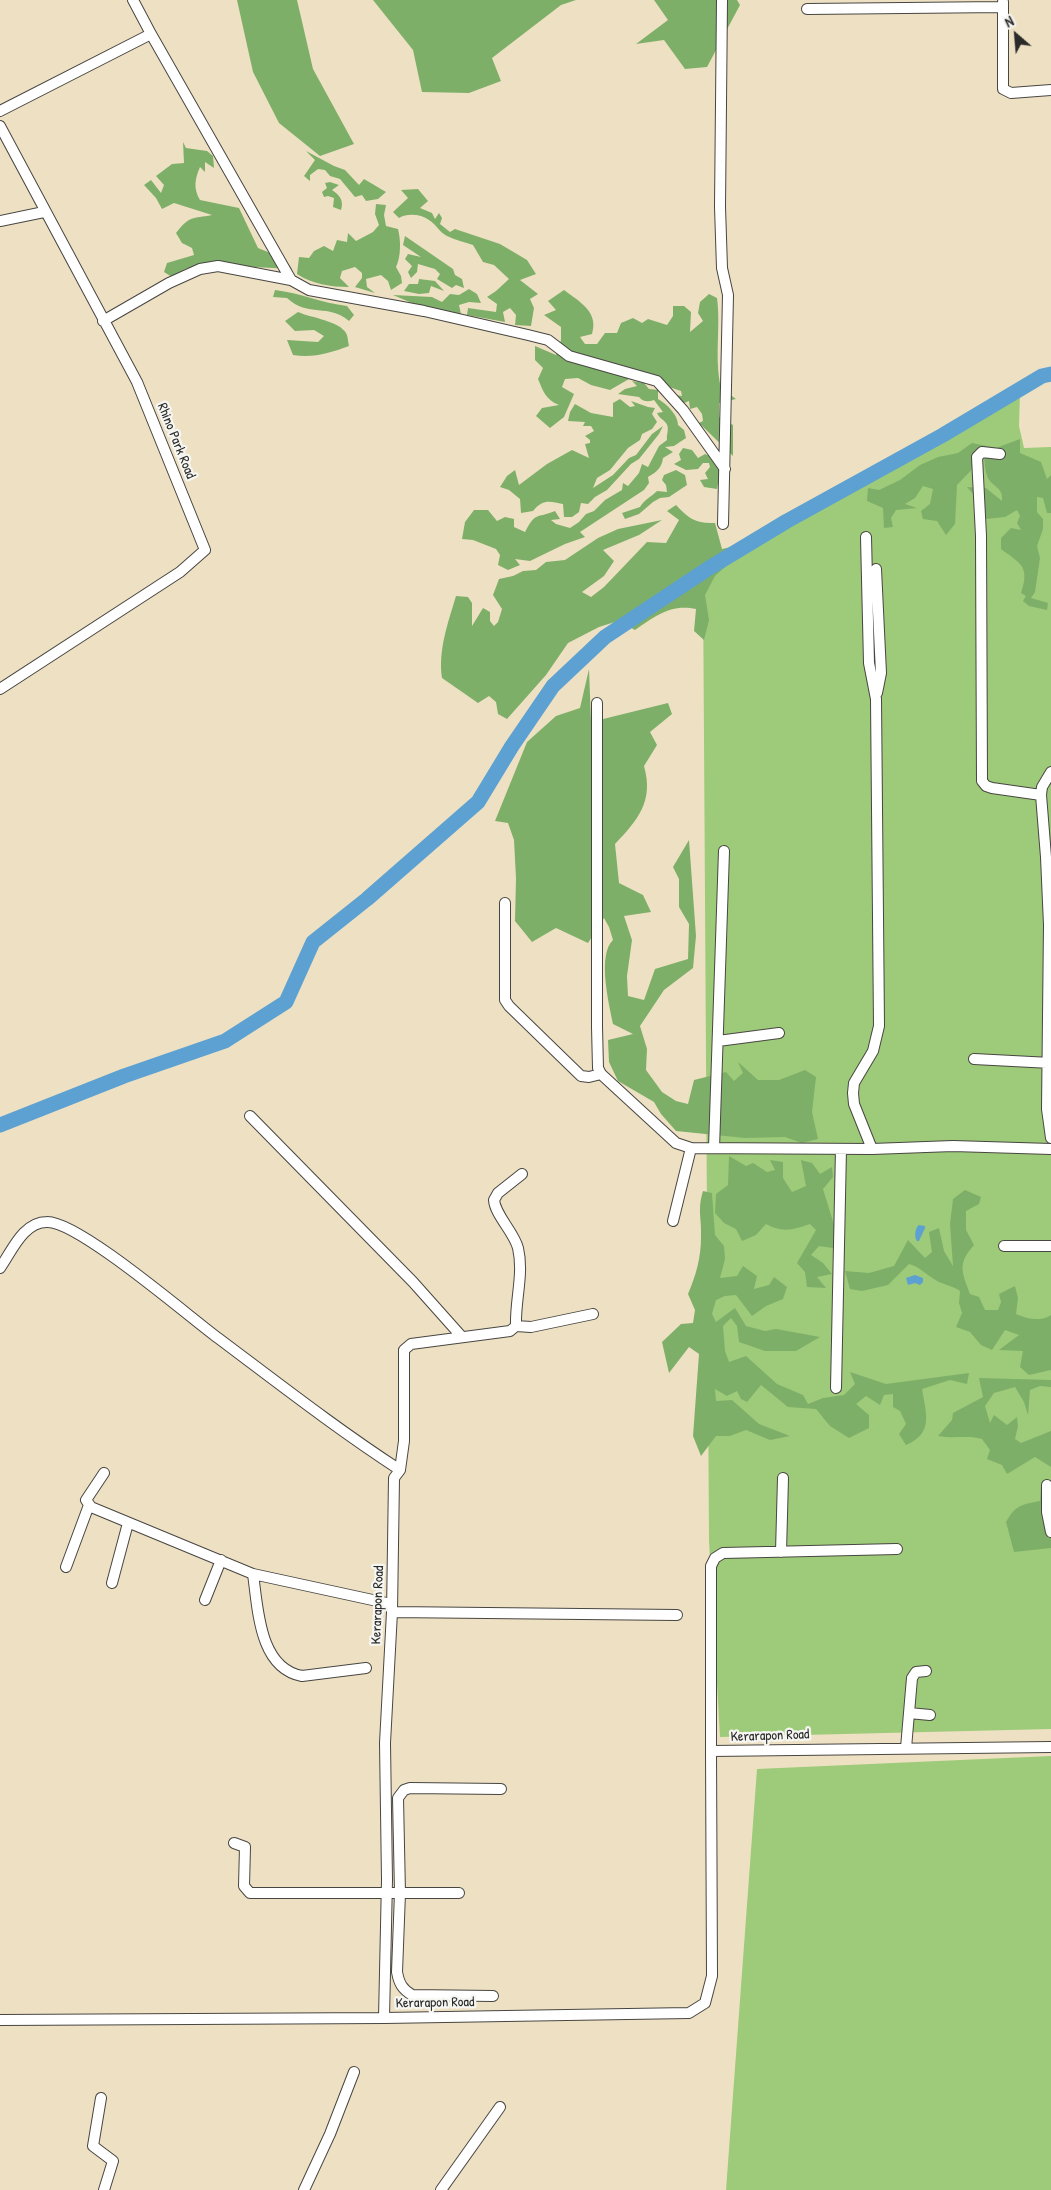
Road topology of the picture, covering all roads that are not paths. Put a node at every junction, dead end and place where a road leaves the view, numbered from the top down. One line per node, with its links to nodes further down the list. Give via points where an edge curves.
1 (133, 0): 5 (street)
2 (722, 0): 14 (street, via 720,207 722,268 728,295)
3 (1003, 3): 4 (street); 6 (street, via 1003,89 1011,94)
4 (807, 9)
5 (151, 34): 7 (street); 11 (street)
6 (1051, 90)
7 (0, 111)
8 (0, 126): 9 (street, Rhino Park Road)
9 (44, 212): 10 (street); 12 (street, Rhino Park Road)
10 (0, 221)
11 (291, 280): 12 (street, via 218,266 200,269); 14 (street, via 309,290 424,311 548,340 569,356 657,381 683,410)
12 (103, 321): 18 (street, Rhino Park Road, via 137,382 205,550 180,572)
13 (1000, 454): 22 (street, via 982,452 977,458 982,781 992,788)
14 (725, 469): 15 (street)
15 (723, 524)
16 (866, 537): 19 (street, via 869,663)
17 (876, 569): 19 (street, via 881,673)
18 (0, 689)
19 (876, 699): 36 (street, via 879,1026 873,1051 854,1083 853,1093 854,1104)
20 (597, 703): 30 (street, via 598,1068)
21 (1051, 772): 22 (street)
22 (1040, 796): 24 (street)
23 (724, 851): 27 (street)
24 (1048, 857): 29 (street)
25 (505, 903): 30 (street, via 506,1000 509,1006 581,1076)
26 (779, 1033): 27 (street)
27 (718, 1041): 34 (street)
28 (974, 1058): 29 (street)
29 (1049, 1063): 32 (street, via 1047,1109)
30 (601, 1074): 33 (street, via 676,1143)
31 (250, 1116): 45 (street, via 413,1282)
32 (1051, 1138)
33 (691, 1148): 34 (street); 39 (street)
34 (714, 1148): 35 (street)
35 (840, 1149): 36 (street); 46 (street)
36 (872, 1149): 37 (street, via 953,1146)
37 (1051, 1149)
38 (522, 1174): 44 (street, via 494,1200 519,1253)
39 (673, 1220)
40 (1004, 1246): 41 (street)
41 (1051, 1246)
42 (0, 1268): 47 (street, via 26,1230 39,1222 63,1225 116,1260 346,1434)
43 (593, 1314): 44 (street, Kerarapon Road, via 531,1327)
44 (516, 1326): 45 (street, Kerarapon Road, via 510,1331)
45 (462, 1337): 47 (street, Kerarapon Road, via 411,1344 404,1350 404,1441)
46 (836, 1388)
47 (400, 1470): 61 (street, Kerarapon Road, via 394,1478)
48 (104, 1473): 51 (street, via 86,1500)
49 (783, 1478): 55 (street)
50 (1047, 1485): 53 (street)
51 (89, 1505): 52 (street); 57 (street)
52 (128, 1522): 56 (street); 59 (street)
53 (1051, 1532)
54 (897, 1548): 55 (street)
55 (781, 1552): 69 (street, via 723,1553 712,1563)
56 (220, 1560): 58 (street); 60 (street)
57 (66, 1567)
58 (253, 1574): 61 (street); 63 (street, via 265,1642 279,1665 302,1676)
59 (112, 1583)
60 (206, 1600)
61 (392, 1608): 62 (street); 72 (street, Kerarapon Road, via 385,1743)
62 (677, 1615)
63 (366, 1668)
64 (926, 1671): 65 (street, via 913,1674)
65 (909, 1713): 66 (street); 68 (street)
66 (930, 1715)
67 (1051, 1747): 68 (street, Kerarapon Road)
68 (906, 1748): 69 (street, Kerarapon Road)
69 (711, 1751): 76 (street, Kerarapon Road, via 712,1976 708,1997 701,2006 689,2013)
70 (501, 1789): 73 (street, via 410,1788 400,1793)
71 (234, 1843): 72 (street, via 246,1847 244,1886 250,1893)
72 (386, 1892): 73 (street); 76 (street, Kerarapon Road)
73 (400, 1893): 74 (street); 75 (street, via 397,1972 403,1988 418,1996)
74 (459, 1893)
75 (492, 1996)
76 (384, 2018): 77 (street)
77 (0, 2020)
78 (354, 2072): 82 (street)
79 (101, 2098): 81 (street, via 93,2146 113,2162)
80 (500, 2107): 83 (street)
81 (104, 2190)
82 (304, 2190)
83 (441, 2190)

